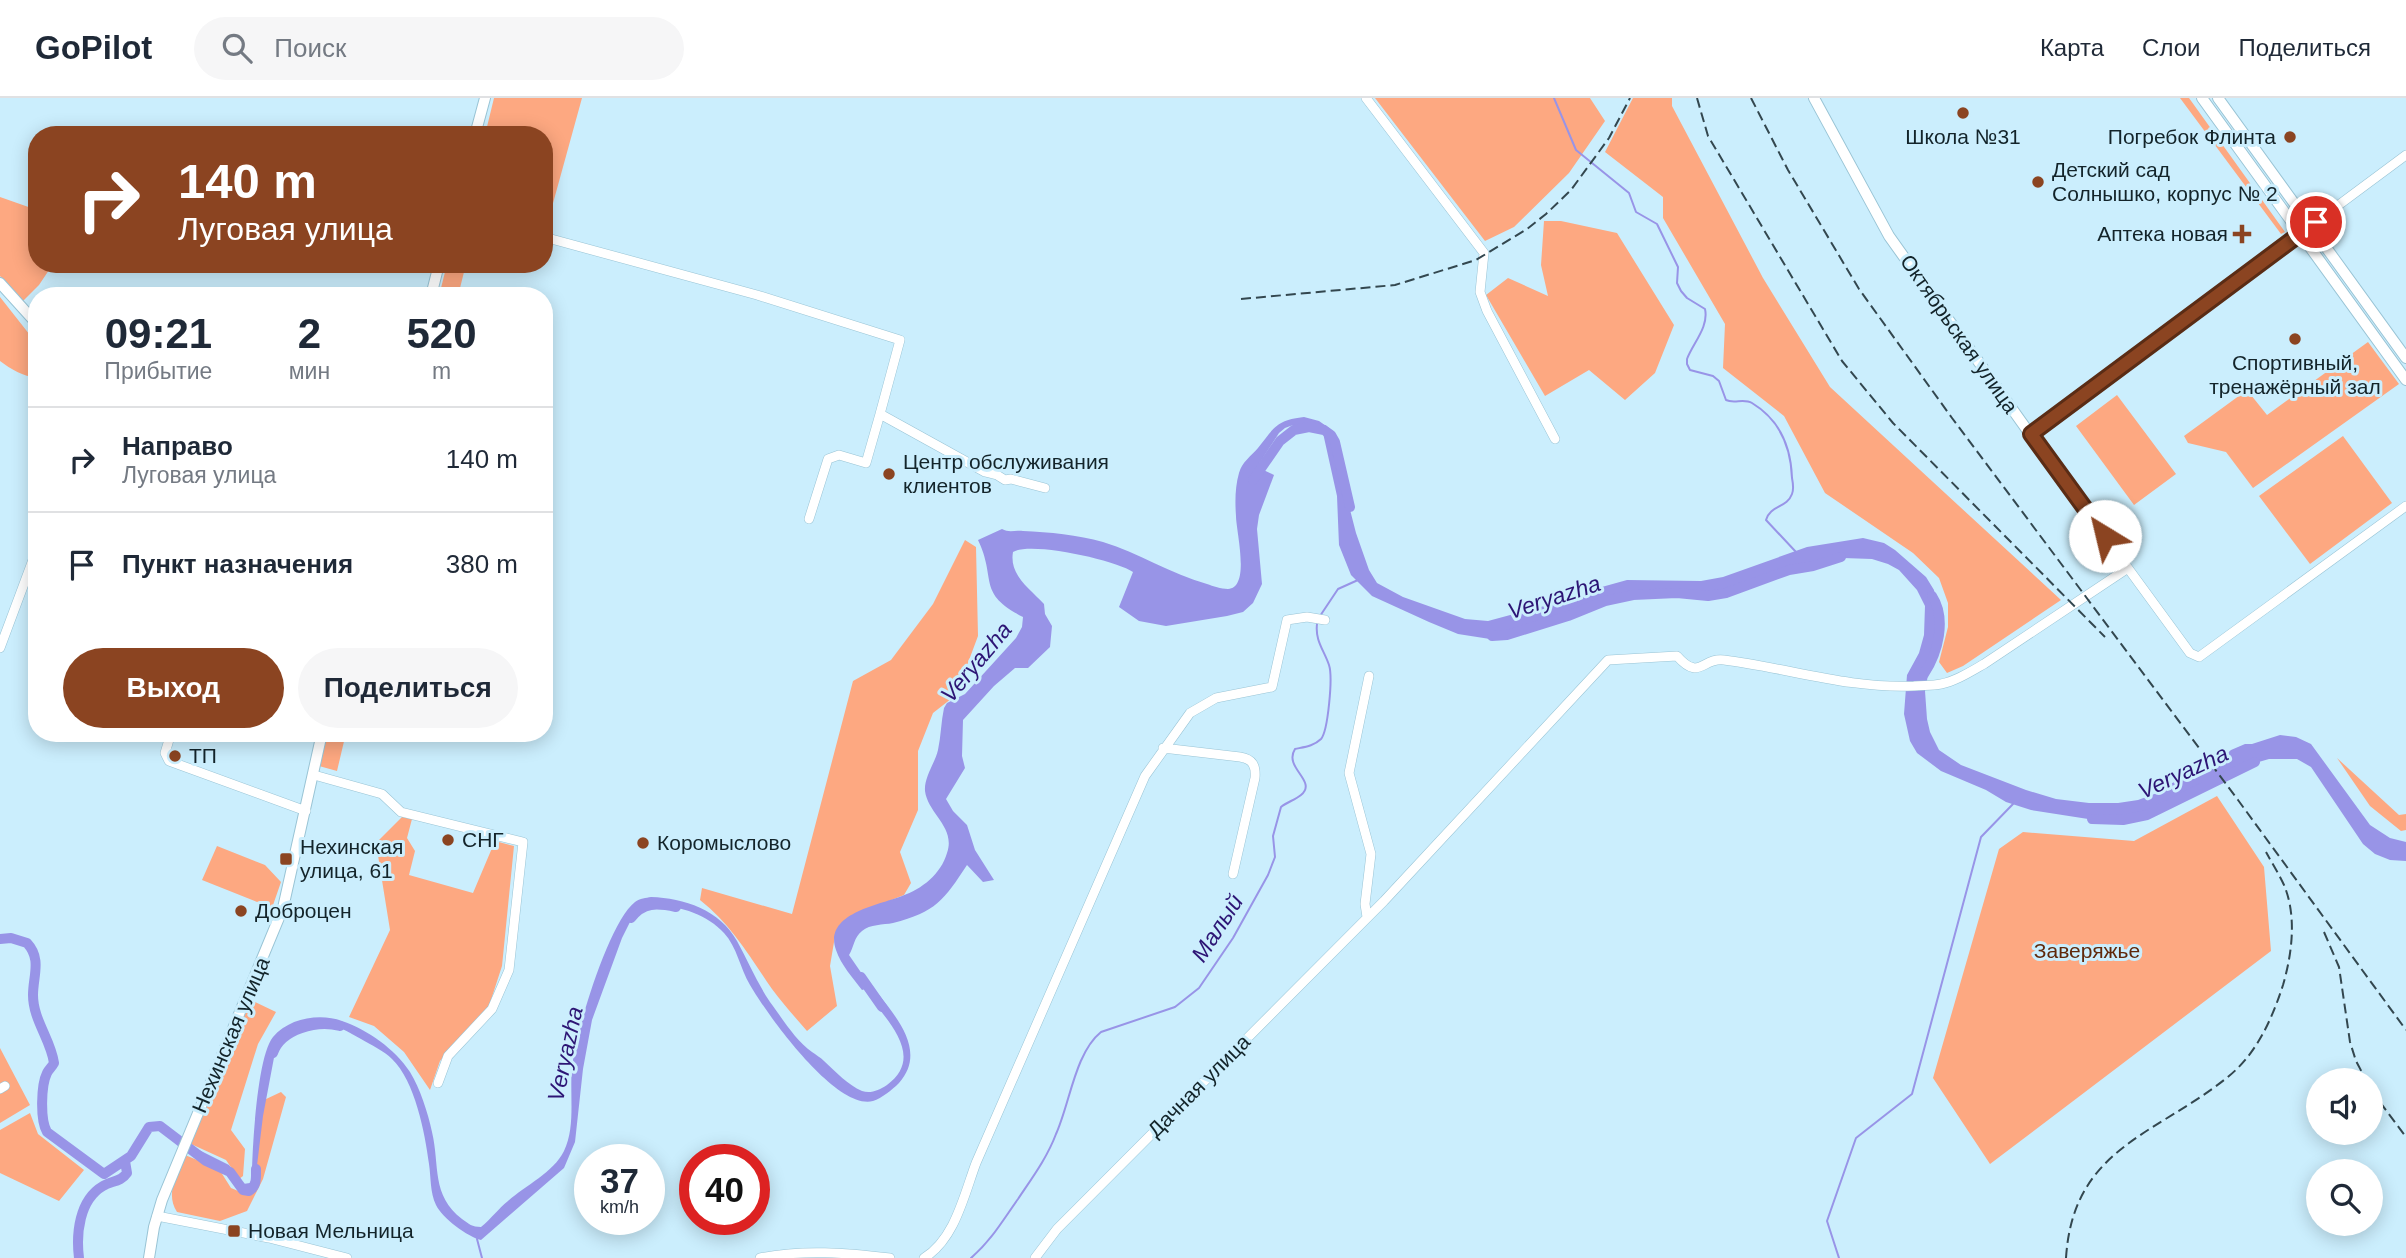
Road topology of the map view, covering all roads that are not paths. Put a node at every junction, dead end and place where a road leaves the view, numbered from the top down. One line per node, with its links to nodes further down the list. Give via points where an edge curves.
1 (485, 98): 5 (main road)
2 (1366, 98): 15 (street, via 1483,253 1483,302)
3 (1814, 98): 14 (main road, Октябрьская улица, via 1889,236)
4 (2209, 98): 7 (main road)
5 (477, 126)
6 (2406, 155): 7 (street)
7 (2305, 229): 11 (main road); 12 (main road); 14 (main road)
8 (553, 239): 13 (street, via 900,340)
9 (0, 283): 10 (main road)
10 (28, 314)
11 (2406, 358)
12 (2406, 380)
13 (880, 414): 16 (street, via 985,472); 18 (street, via 866,463 839,455 828,459)
14 (2031, 434): 19 (street, Октябрьская улица)
15 (1555, 439)
16 (1045, 488)
17 (2406, 506): 19 (street, Октябрьская улица, via 2199,657 2190,653)
18 (809, 519)
19 (2128, 568): 30 (street, Дачная улица, via 1984,664 1940,684 1888,687 1846,683 1719,659 1695,668 1677,656 1608,660)
20 (28, 573): 22 (street)
21 (1325, 620): 26 (street, via 1287,620 1272,687 1216,698 1190,713)
22 (0, 648)
23 (1369, 676): 30 (street, via 1349,773 1371,854)
24 (168, 742): 28 (street, via 165,753 169,761)
25 (320, 742): 27 (main road, Нехинская улица)
26 (1163, 748): 29 (street, via 1253,762 1255,778); 37 (street, via 1145,776 954,1220 939,1245)
27 (313, 775): 28 (main road, Нехинская улица); 31 (street, via 382,794 401,811 523,842 509,970 492,1009 448,1056)
28 (306, 811): 32 (main road, Нехинская улица, via 283,908)
29 (1233, 874)
30 (1367, 917): 38 (street, Дачная улица, via 1057,1229)
31 (438, 1083)
32 (157, 1216): 33 (main road, Нехинская улица); 34 (street)
33 (149, 1258)
34 (347, 1258)
35 (760, 1258): 36 (street, via 806,1252)
36 (890, 1258)
37 (924, 1258)
38 (1035, 1258)

